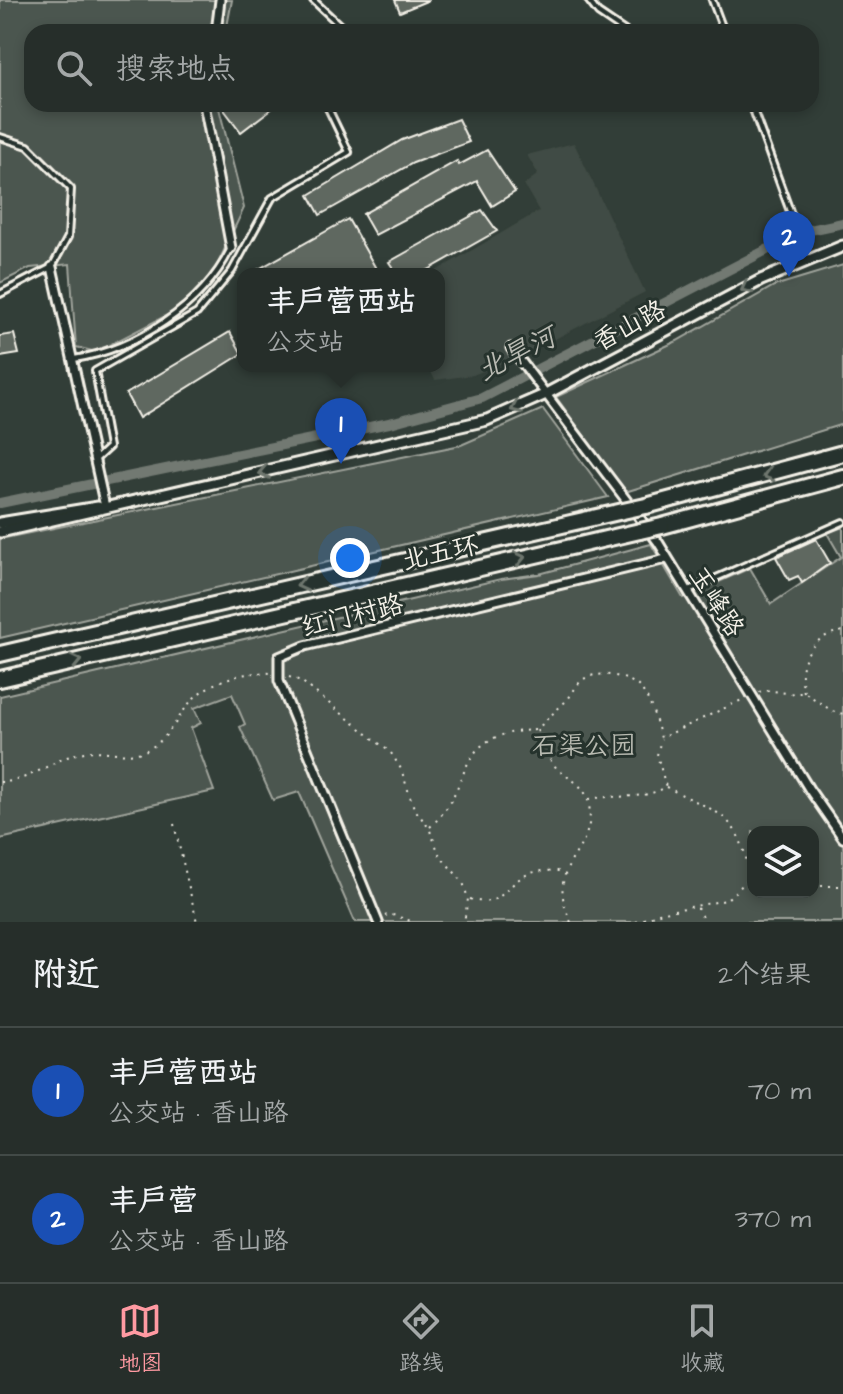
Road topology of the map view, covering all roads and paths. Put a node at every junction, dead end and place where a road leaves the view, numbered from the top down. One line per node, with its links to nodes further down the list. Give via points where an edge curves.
1 (220, 0): 5 (street)
2 (313, 0): 6 (lane)
3 (588, 0): 7 (lane)
4 (712, 0): 8 (lane)
5 (217, 24)
6 (338, 24)
7 (614, 24)
8 (721, 24)
9 (206, 112): 14 (street)
10 (330, 112): 22 (lane, via 349,152 272,198 232,271 197,313 95,371 109,447)
11 (754, 112): 15 (lane)
12 (0, 137): 16 (lane, via 28,146 71,189 68,237)
13 (843, 246): 15 (street, 香山路)
14 (231, 248): 19 (lane, via 222,266 179,313 106,354)
15 (805, 253): 20 (street, 香山路, one-way to 20)
16 (52, 267): 17 (lane); 19 (street)
17 (0, 294)
18 (511, 348): 20 (street, 玉峰路)
19 (74, 359): 22 (street)
20 (544, 395): 24 (street, 香山路, one-way to 24, via 437,434); 28 (street, 玉峰路)
21 (843, 453): 31 (highway, 北五环, one-way to 31, bridge, via 646,506)
22 (96, 459): 24 (street)
23 (843, 477): 33 (highway, 北五环, one-way to 23, bridge, via 662,526)
24 (105, 507): 26 (street, 香山路); 27 (street, 香山路)
25 (843, 522): 29 (lane)
26 (0, 523)
27 (0, 532)
28 (666, 559): 29 (street, 玉峰路); 32 (street, 红门村路, via 291,650 279,657)
29 (689, 590): 35 (street, 玉峰路)
30 (843, 631): 34 (path, via 829,633 803,657)
31 (0, 654)
32 (278, 674): 39 (path, via 234,676 196,696 167,736 139,753 82,752 27,779); 43 (path, via 301,681 391,753 414,808); 53 (street)
33 (0, 679)
34 (804, 692): 35 (path, via 789,696 765,690); 36 (path)
35 (752, 695): 38 (path); 44 (street, 玉峰路)
36 (843, 714)
37 (537, 730): 38 (path, via 583,679 599,674 638,686); 41 (path, via 556,768 580,784); 43 (path, via 511,731 484,742)
38 (661, 738): 40 (path, via 657,755)
39 (0, 782)
40 (666, 787): 41 (path, via 650,797); 45 (path, via 714,808 733,825)
41 (588, 799): 46 (path, via 588,831)
42 (174, 824): 52 (path)
43 (429, 828): 50 (path)
44 (843, 838)
45 (747, 857)
46 (563, 871): 50 (path, via 529,873 500,898 482,903); 56 (path)
47 (747, 883): 51 (path, via 726,900)
48 (819, 886): 49 (path)
49 (843, 886)
50 (468, 899): 55 (path)
51 (696, 907): 57 (path); 58 (path)
52 (197, 922)
53 (376, 922): 54 (path, via 390,914)
54 (414, 922)
55 (464, 922)
56 (571, 922)
57 (636, 922)
58 (705, 922)

